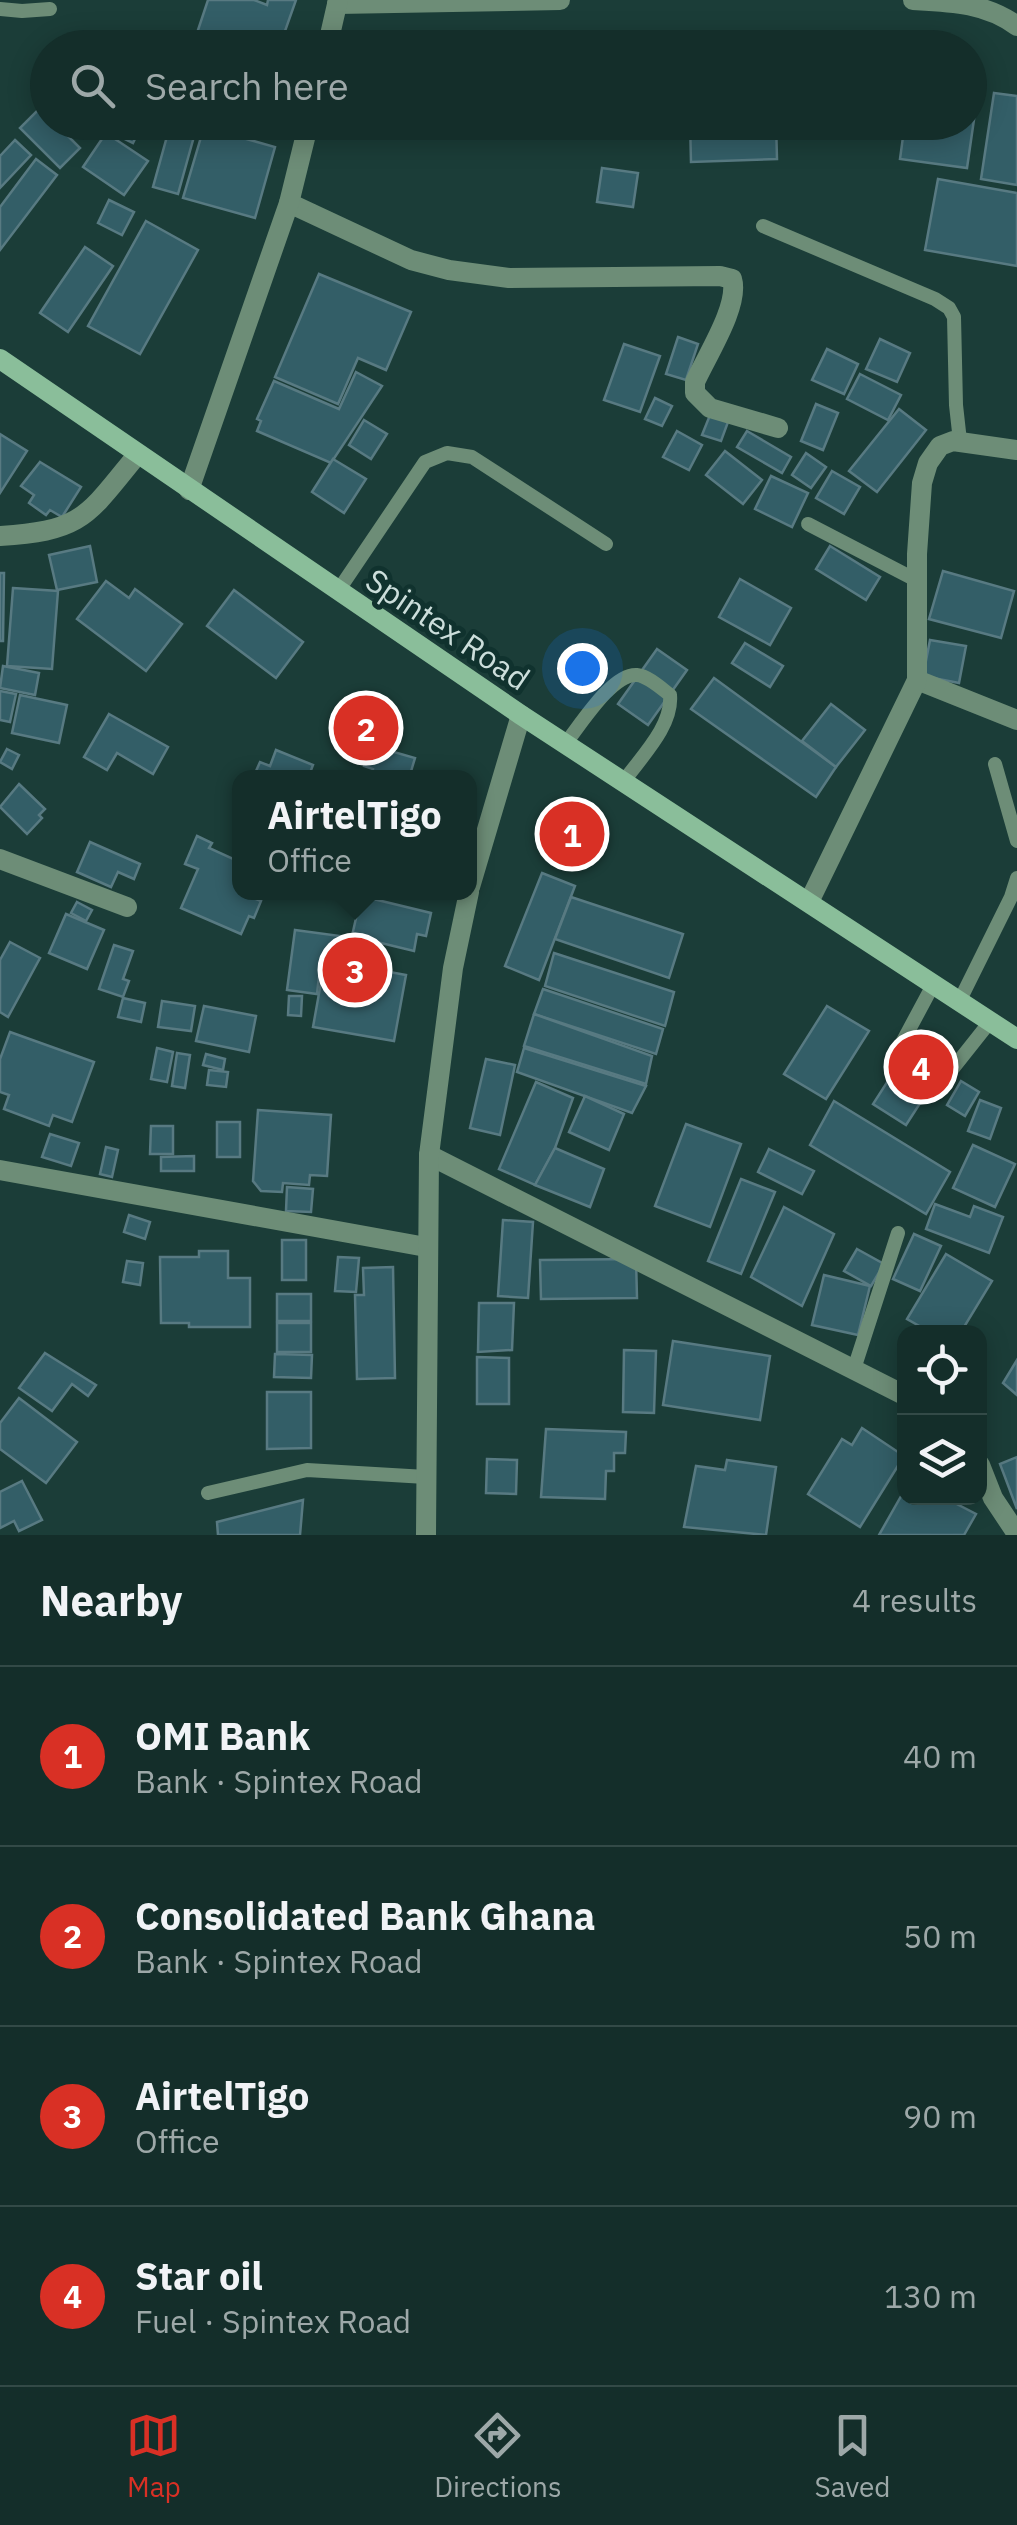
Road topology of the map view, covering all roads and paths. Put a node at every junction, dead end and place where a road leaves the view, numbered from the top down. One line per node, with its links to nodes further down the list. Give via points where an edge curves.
1 (560, 0): 3 (street)
2 (914, 0): 6 (street, via 983,8)
3 (338, 2): 7 (street)
4 (0, 9): 5 (lane)
5 (50, 9)
6 (1017, 26)
7 (331, 30)
8 (305, 140): 9 (street)
9 (290, 203): 12 (street, via 411,260 449,270 510,278 732,279 732,303 694,382 695,394 710,408); 16 (street)
10 (763, 226): 13 (lane, via 949,308)
11 (0, 359): 15 (main road, Spintex Road)
12 (778, 428)
13 (960, 440): 14 (street); 20 (street, via 940,446 922,483)
14 (1017, 450)
15 (137, 455): 16 (main road, Spintex Road); 18 (street, via 73,524)
16 (189, 490): 21 (main road, Spintex Road)
17 (808, 524): 20 (lane)
18 (0, 536)
19 (606, 544): 21 (lane, via 472,457 446,454 425,462)
20 (916, 580): 22 (street)
21 (338, 591): 23 (main road, Spintex Road)
22 (917, 680): 24 (street); 33 (street)
23 (521, 715): 25 (main road, Spintex Road); 30 (street)
24 (1017, 720)
25 (565, 744): 27 (main road, Spintex Road); 27 (lane, via 614,683 642,675 670,695 671,707)
26 (995, 764): 28 (lane)
27 (624, 782): 33 (main road, Spintex Road)
28 (1017, 841)
29 (0, 858): 34 (street)
30 (477, 863)
31 (1017, 878): 36 (lane)
32 (467, 900): 39 (street)
33 (809, 902): 35 (main road, Spintex Road)
34 (127, 907)
35 (933, 985): 36 (main road, Spintex Road); 37 (lane, via 896,1054 899,1075 918,1088 939,1086)
36 (959, 1002): 37 (main road, Spintex Road)
37 (989, 1023): 38 (main road, Spintex Road)
38 (1017, 1039)
39 (429, 1155): 42 (street); 43 (street)
40 (0, 1170): 42 (street)
41 (898, 1234): 43 (lane)
42 (426, 1247): 45 (street)
43 (854, 1369): 44 (street)
44 (897, 1391)
45 (426, 1477): 47 (lane, via 307,1470); 49 (street)
46 (987, 1482): 48 (street)
47 (208, 1493)
48 (1017, 1534)
49 (426, 1535)

